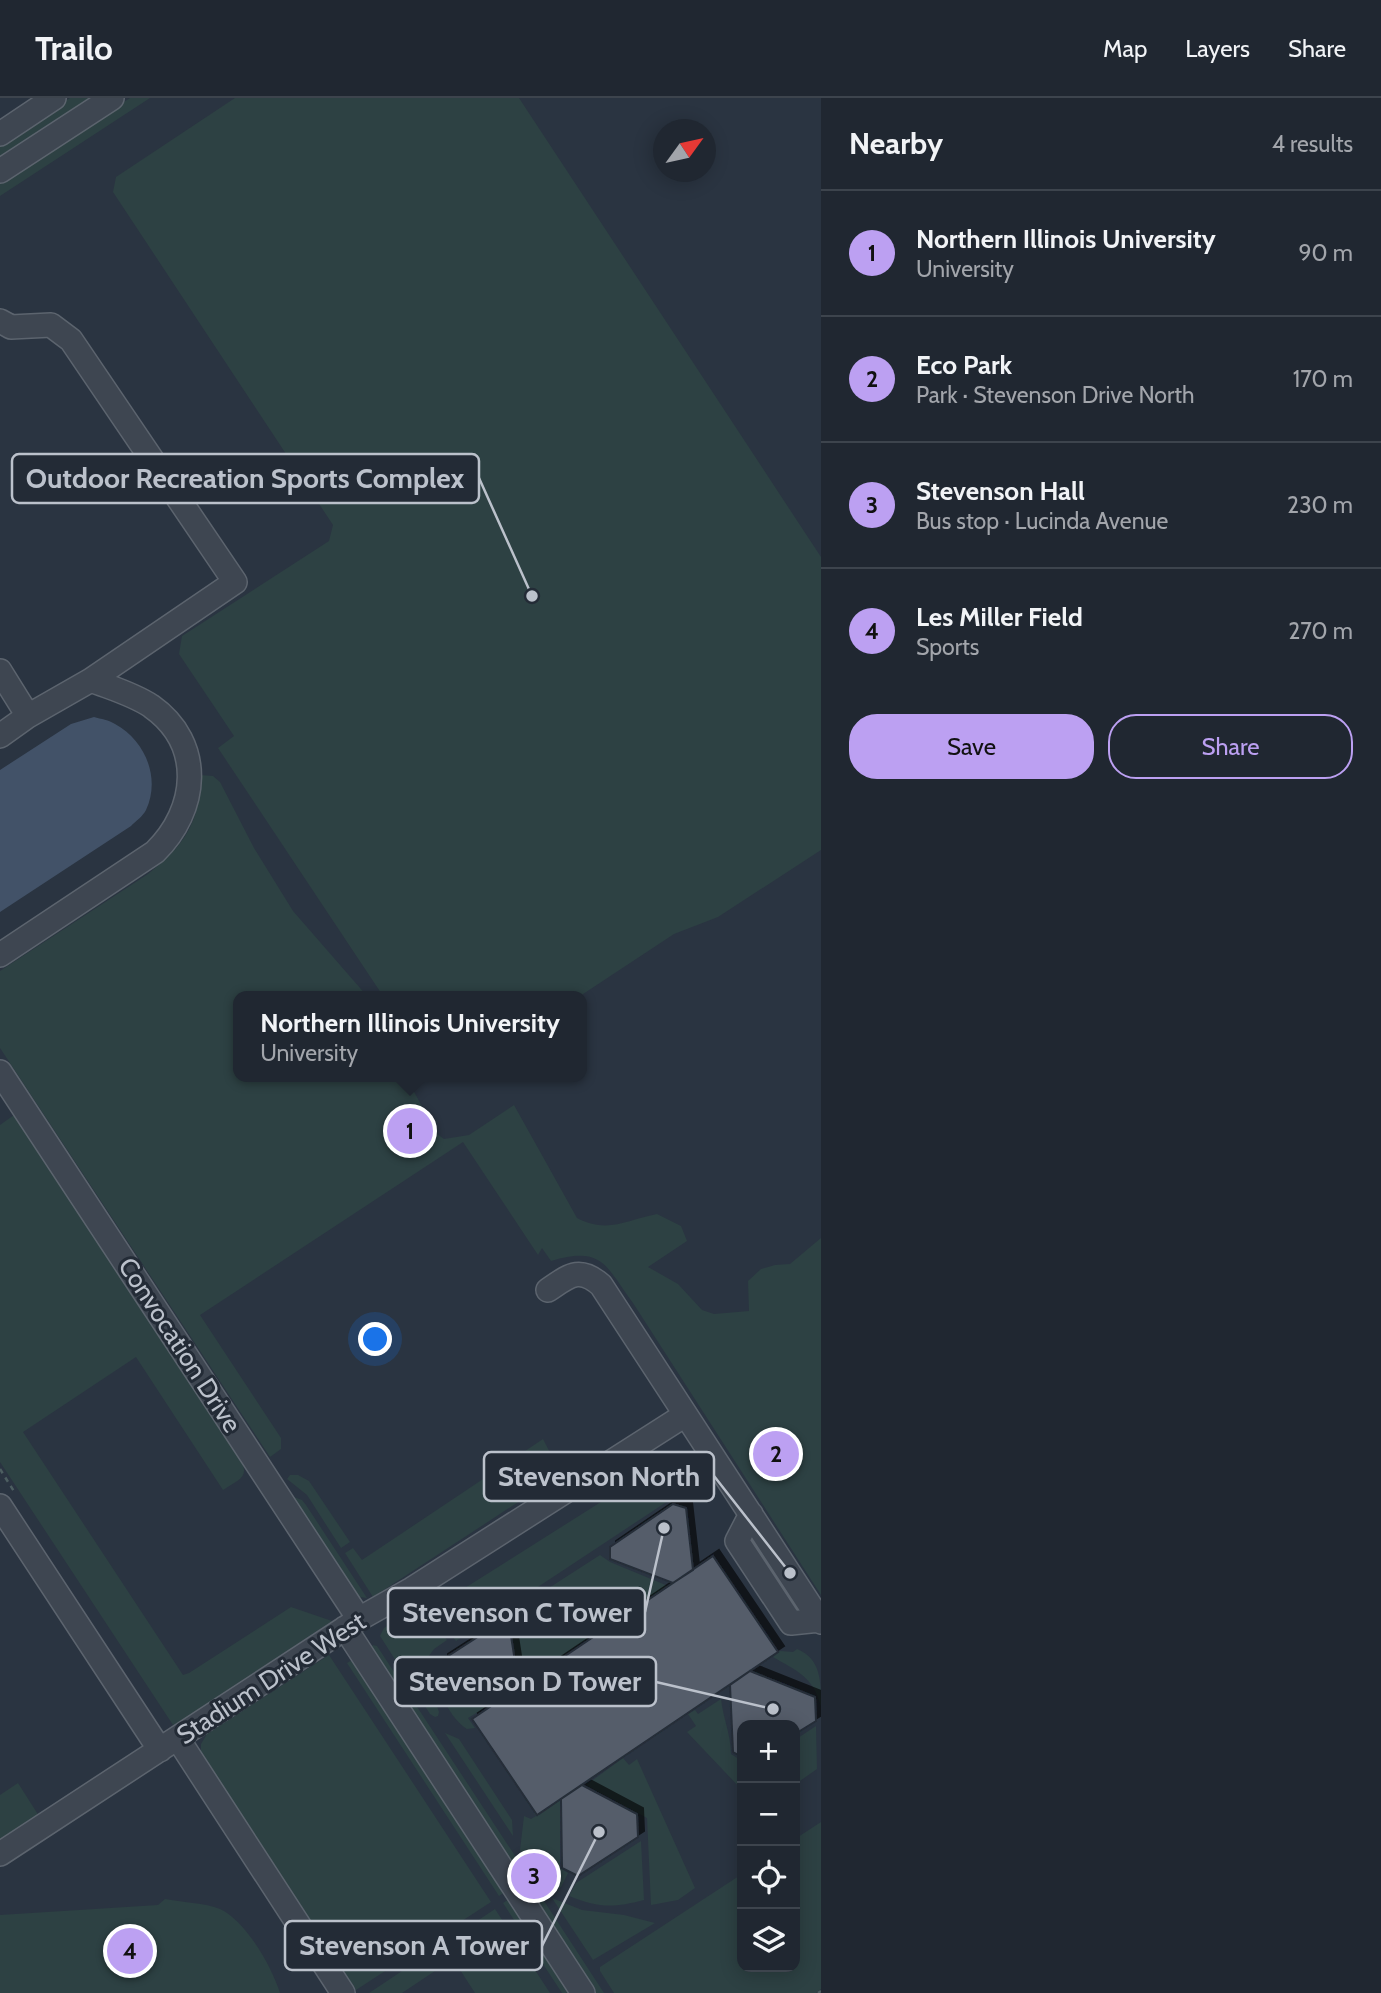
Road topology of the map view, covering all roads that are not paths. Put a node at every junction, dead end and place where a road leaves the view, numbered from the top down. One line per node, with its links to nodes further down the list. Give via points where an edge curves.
1 (54, 98): 3 (street)
2 (112, 98): 4 (street)
3 (0, 134)
4 (0, 172)
5 (0, 321): 7 (street, via 11,327 51,324 71,340 236,582)
6 (0, 671): 8 (street)
7 (91, 680): 8 (street); 10 (street, via 150,706 170,724 185,753 190,785 187,803 170,837 155,852)
8 (28, 716): 9 (street)
9 (0, 736)
10 (0, 955)
11 (0, 1072): 16 (street, Convocation Drive)
12 (548, 1290): 13 (street, via 579,1273 601,1285)
13 (685, 1415): 15 (street); 16 (street, Stadium Drive West)
14 (0, 1506): 17 (street)
15 (820, 1621)
16 (352, 1624): 17 (street, Stadium Drive West); 20 (street, Convocation Drive)
17 (169, 1745): 18 (street, Stadium Drive West); 19 (street)
18 (0, 1854)
19 (343, 1993)
20 (583, 1993)

